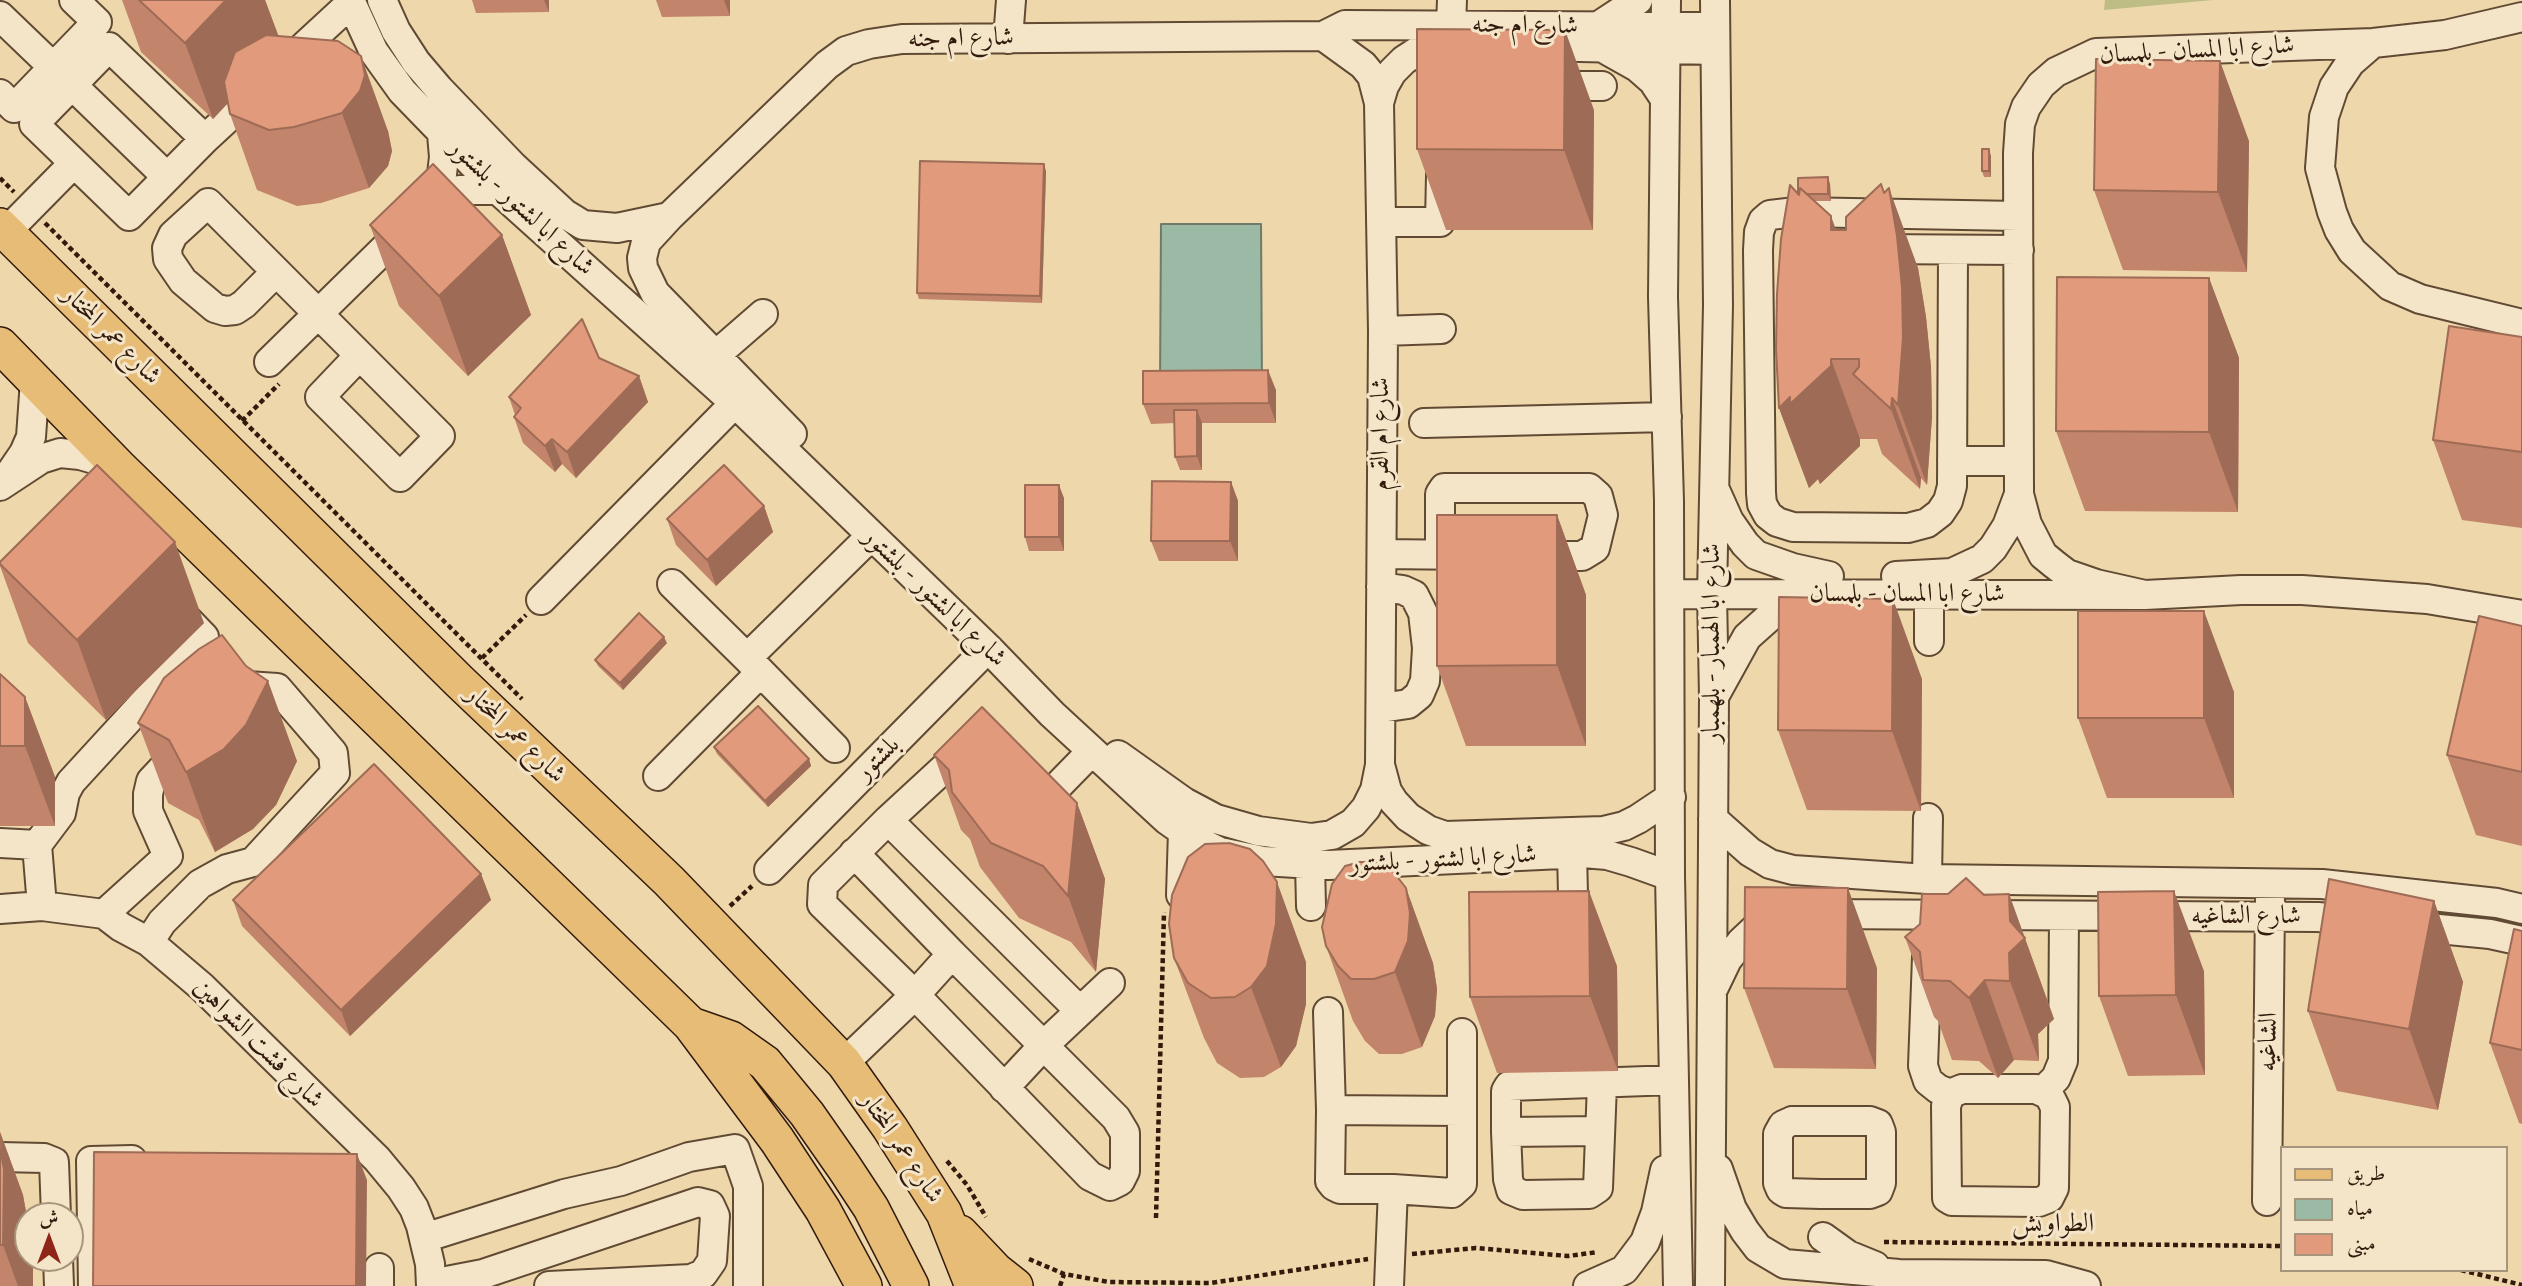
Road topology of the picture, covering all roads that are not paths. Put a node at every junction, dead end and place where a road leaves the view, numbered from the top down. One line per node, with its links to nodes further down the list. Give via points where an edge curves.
1 (74, 0): 15 (street, via 97,22)
2 (382, 0): 29 (street, شارع ابا لشتور - بلشتور, via 416,62 565,215 583,226 617,228)
3 (1011, 0): 13 (street)
4 (1638, 0): 12 (street)
5 (350, 2): 21 (street, شارع ابا لشتور - بلشتور, via 374,52); 22 (street)
6 (1452, 12): 11 (street, شارع ام جنه, via 1345,25); 12 (street, شارع ام جنه)
7 (0, 16): 15 (street)
8 (2522, 17): 14 (street, شارع ابا المسان - بلمسان, via 2445,35)
9 (1665, 25): 10 (street); 12 (street, شارع ام القرم); 19 (street, شارع ابا الهمبار - بلهمبار)
10 (1715, 26): 53 (street, شارع ابا الهمبار - بلهمبار, via 1718,305)
11 (1323, 36): 13 (street, شارع ام جنه); 20 (street, شارع ام القرم, via 1363,65 1372,76)
12 (1598, 37): 19 (street, via 1653,81); 20 (street, شارع ام القرم, via 1434,46 1398,66)
13 (1008, 39): 29 (street, شارع ام جنه, via 902,39 846,51)
14 (2373, 43): 28 (street, شارع ابا المسان - بلمسان, via 2096,53 2077,61 2041,85 2026,107 2020,124); 38 (street, via 2350,63 2334,87 2324,117 2320,168 2339,230 2352,251 2390,286 2420,299)
15 (62, 76): 18 (street, via 14,108); 22 (street, via 109,47); 24 (street, via 34,124); 25 (street)
16 (1522, 86): 17 (street)
17 (1601, 86)
18 (0, 94)
19 (1665, 99): 47 (street, شارع ابا الهمبار - بلهمبار)
20 (1379, 103): 31 (street, شارع ام القرم)
21 (442, 134): 26 (street, شارع ابا لشتور - بلشتور); 27 (street, via 442,174)
22 (205, 139): 25 (street)
23 (1441, 154): 31 (street, via 1440,222)
24 (74, 163): 25 (street, via 129,216); 30 (street)
25 (167, 177)
26 (498, 190): 27 (street, via 460,190); 46 (street, شارع ابا لشتور - بلشتور)
27 (429, 205): 36 (street)
28 (2018, 216): 34 (street, شارع ابا المسان - بلمسان); 49 (street, via 1782,212 1763,221 1759,232 1761,493 1768,515 1793,527 1908,528 1927,523 1948,501)
29 (668, 217): 42 (street, شارع ام جنه, via 646,242 643,268 654,293)
30 (12, 222): 117 (main road, شارع عمر المختار, via 470,670)
31 (1381, 222): 40 (street, شارع ام القرم)
32 (1851, 249): 33 (street)
33 (1953, 250): 34 (street); 49 (street)
34 (2019, 250): 50 (street, شارع ابا المسان - بلمسان)
35 (276, 272): 36 (street)
36 (318, 314): 43 (street); 44 (street)
37 (763, 314): 42 (street)
38 (2522, 324)
39 (1441, 329): 40 (street)
40 (1383, 331): 56 (street, شارع ام القرم)
41 (0, 345): 45 (main road)
42 (717, 354): 55 (street, شارع ام جنه, via 820,464)
43 (359, 356)
44 (269, 362)
45 (35, 380): 51 (main road); 52 (street, via 31,437)
46 (735, 404): 55 (street, شارع ابا لشتور - بلشتور); 66 (street)
47 (1667, 417): 48 (street); 60 (street, شارع ابا الهمبار - بلهمبار)
48 (1424, 423)
49 (1952, 461): 50 (street)
50 (2020, 461): 54 (street, شارع ابا المسان - بلمسان)
51 (118, 466): 52 (street, via 60,453 40,459); 114 (main road)
52 (3, 483)
53 (1714, 487): 61 (street, شارع ابا الهمبار - بلهمبار); 62 (street, via 1729,521 1756,555)
54 (2019, 494): 62 (street, شارع ابا المسان - بلمسان, via 1993,548 1966,568 1933,576); 65 (street, شارع ابا المسان - بلمسان, via 2027,524 2043,555 2054,564 2096,584)
55 (864, 530): 69 (street, شارع ابا لشتور - بلشتور); 70 (street)
56 (1382, 554): 57 (street); 63 (street, شارع ام القرم)
57 (1440, 555): 57 (street, via 1583,556 1595,548 1600,534 1603,515 1598,496 1588,488 1444,488 1440,494)
58 (149, 582): 86 (street, via 204,637 71,782 61,813)
59 (672, 584): 70 (street)
60 (1670, 585): 61 (street, شارع ابا المسان - بلمسان); 80 (street, شارع ابا الهمبار - بلهمبار)
61 (1712, 585): 62 (street, شارع ابا المسان - بلمسان); 71 (street, شارع ابا الهمبار - بلهمبار)
62 (1826, 585): 64 (street, شارع ابا المسان - بلمسان); 71 (street, via 1760,623 1747,637)
63 (1381, 587): 72 (street, شارع ام القرم); 72 (street, via 1414,595 1423,613 1427,648 1425,681 1419,695 1408,704)
64 (1929, 595): 65 (street, شارع ابا المسان - بلمسان); 68 (street)
65 (2144, 595): 67 (street, شارع ابا المسان - بلمسان, via 2302,590 2427,600)
66 (541, 600)
67 (2522, 615)
68 (1929, 641)
69 (988, 648): 73 (street, شارع ابا لشتور - بلشتور); 90 (street, بلشتور)
70 (753, 665): 74 (street); 78 (street)
71 (1714, 697): 82 (street, شارع ابا الهمبار - بلهمبار)
72 (1381, 708): 77 (street, شارع ام القرم)
73 (1052, 714): 75 (street, شارع ابا لشتور - بلشتور); 77 (street, شارع ام القرم, via 1080,727 1184,802 1216,819 1258,831 1311,838 1332,835 1353,823 1366,808)
74 (835, 748)
75 (1091, 751): 79 (street); 84 (street, شارع ابا لشتور - بلشتور)
76 (952, 761): 83 (street)
77 (1380, 765): 80 (street, شارع ام القرم, via 1394,802 1408,817 1445,836 1603,831 1638,819)
78 (658, 776)
79 (1051, 793)
80 (1671, 797): 91 (street, شارع ابا الهمبار - بلهمبار)
81 (1928, 818): 92 (street)
82 (1713, 819): 92 (street, شارع الشاغيه, via 1770,864 1793,870); 110 (street, شارع ابا الهمبار - بلهمبار)
83 (888, 820): 87 (street); 112 (street)
84 (1189, 835): 89 (street, شارع ابا لشتور - بلشتور, via 1220,852); 95 (street)
85 (0, 843): 86 (street)
86 (34, 844): 97 (street)
87 (854, 853): 108 (street); 111 (street, via 823,885 822,904)
88 (1572, 853): 89 (street, شارع ابا لشتور - بلشتور, via 1370,876); 91 (street, شارع ابا لشتور - بلشتور, via 1607,855); 94 (street)
89 (1322, 865): 98 (street)
90 (769, 870)
91 (1670, 876): 118 (street, شارع ابا الهمبار - بلهمبار)
92 (1927, 880): 93 (street, شارع الشاغيه)
93 (2270, 883): 96 (street, شارع الشاغيه, via 2322,884); 104 (street, الشاغيه)
94 (1573, 894)
95 (1180, 898)
96 (2483, 902): 100 (street, شارع الشاغيه); 105 (street)
97 (36, 906): 99 (street, شارع فشت الشواهين); 101 (street, شارع فشت الشواهين)
98 (1323, 906)
99 (0, 909)
100 (2522, 909)
101 (104, 914): 107 (street, شارع فشت الشواهين); 107 (street, via 168,856 148,811 151,781 247,686 277,688 333,752 335,773 253,862 227,869 200,884)
102 (1929, 915): 103 (street, شارع الشاغيه); 110 (street, شارع الشاغيه, via 1810,914 1772,920 1741,942); 122 (street, via 1923,1066 1928,1081)
103 (2064, 916): 104 (street, شارع الشاغيه); 121 (street, via 2063,1061 2056,1078)
104 (2270, 918): 105 (street, شارع الشاغيه, via 2318,917); 137 (street, الشاغيه)
105 (2478, 933): 106 (street, شارع الشاغيه)
106 (2522, 941)
107 (149, 942): 131 (street, شارع فشت الشواهين, via 202,987)
108 (952, 954): 111 (street); 116 (street)
109 (1110, 983): 112 (street)
110 (1712, 993): 128 (street, شارع ابا الهمبار - بلهمبار)
111 (915, 995): 117 (street); 120 (street)
112 (1080, 1011): 116 (street)
113 (1328, 1012): 123 (street)
114 (691, 1025): 149 (main road, via 823,1210); 150 (main road, via 731,1039 765,1063 851,1177)
115 (1462, 1032): 124 (street)
116 (1044, 1045): 120 (street); 120 (street, via 1116,1118 1125,1133 1125,1171 1119,1181 1110,1186 1090,1176)
117 (844, 1063): 139 (main road, شارع عمر المختار)
118 (1674, 1080): 119 (street); 127 (street, شارع ابا الهمبار - بلهمبار)
119 (1601, 1084): 125 (street); 126 (street, via 1509,1086)
120 (1004, 1088)
121 (2043, 1091): 122 (street, via 1962,1089); 122 (street, via 2056,1107 2054,1188 2049,1198 2039,1202 1947,1198 1946,1106)
122 (1950, 1094)
123 (1331, 1110): 124 (street); 135 (street, via 1330,1181 1340,1188)
124 (1462, 1111): 135 (street, via 1462,1184 1452,1193)
125 (1600, 1131): 126 (street); 126 (street, via 1598,1188 1594,1192 1536,1195 1511,1190)
126 (1506, 1132)
127 (1675, 1148): 154 (street, via 1645,1242 1624,1270); 155 (street, شارع ابا الهمبار - بلهمبار)
128 (1712, 1153): 142 (street, via 1745,1231 1773,1259); 156 (street, شارع ابا الهمبار - بلهمبار)
129 (0, 1157): 133 (street)
130 (336, 1159): 131 (street)
131 (377, 1159): 141 (street, شارع فشت الشواهين, via 414,1208)
132 (159, 1160): 134 (street)
133 (51, 1161): 134 (street); 138 (street)
134 (91, 1161): 146 (street)
135 (1393, 1189): 153 (street)
136 (1821, 1194): 140 (street)
137 (2267, 1201)
138 (55, 1202)
139 (944, 1213): 151 (main road, شارع عمر المختار); 152 (main road, via 967,1242)
140 (1823, 1237): 142 (street); 143 (street, via 1848,1255)
141 (424, 1238): 145 (street, شارع فشت الشواهين); 148 (street, via 689,1157 735,1149 748,1186)
142 (1799, 1267): 143 (street)
143 (1899, 1274): 157 (street, via 2046,1275)
144 (488, 1280): 145 (street); 147 (street, via 698,1202 710,1205 715,1216 712,1261 703,1274 691,1279)
145 (431, 1285)
146 (93, 1286)
147 (550, 1286)
148 (748, 1286)
149 (864, 1286)
150 (911, 1286)
151 (973, 1286)
152 (1015, 1286)
153 (1389, 1286)
154 (1588, 1286)
155 (1678, 1286)
156 (1710, 1286)
157 (2086, 1286)

